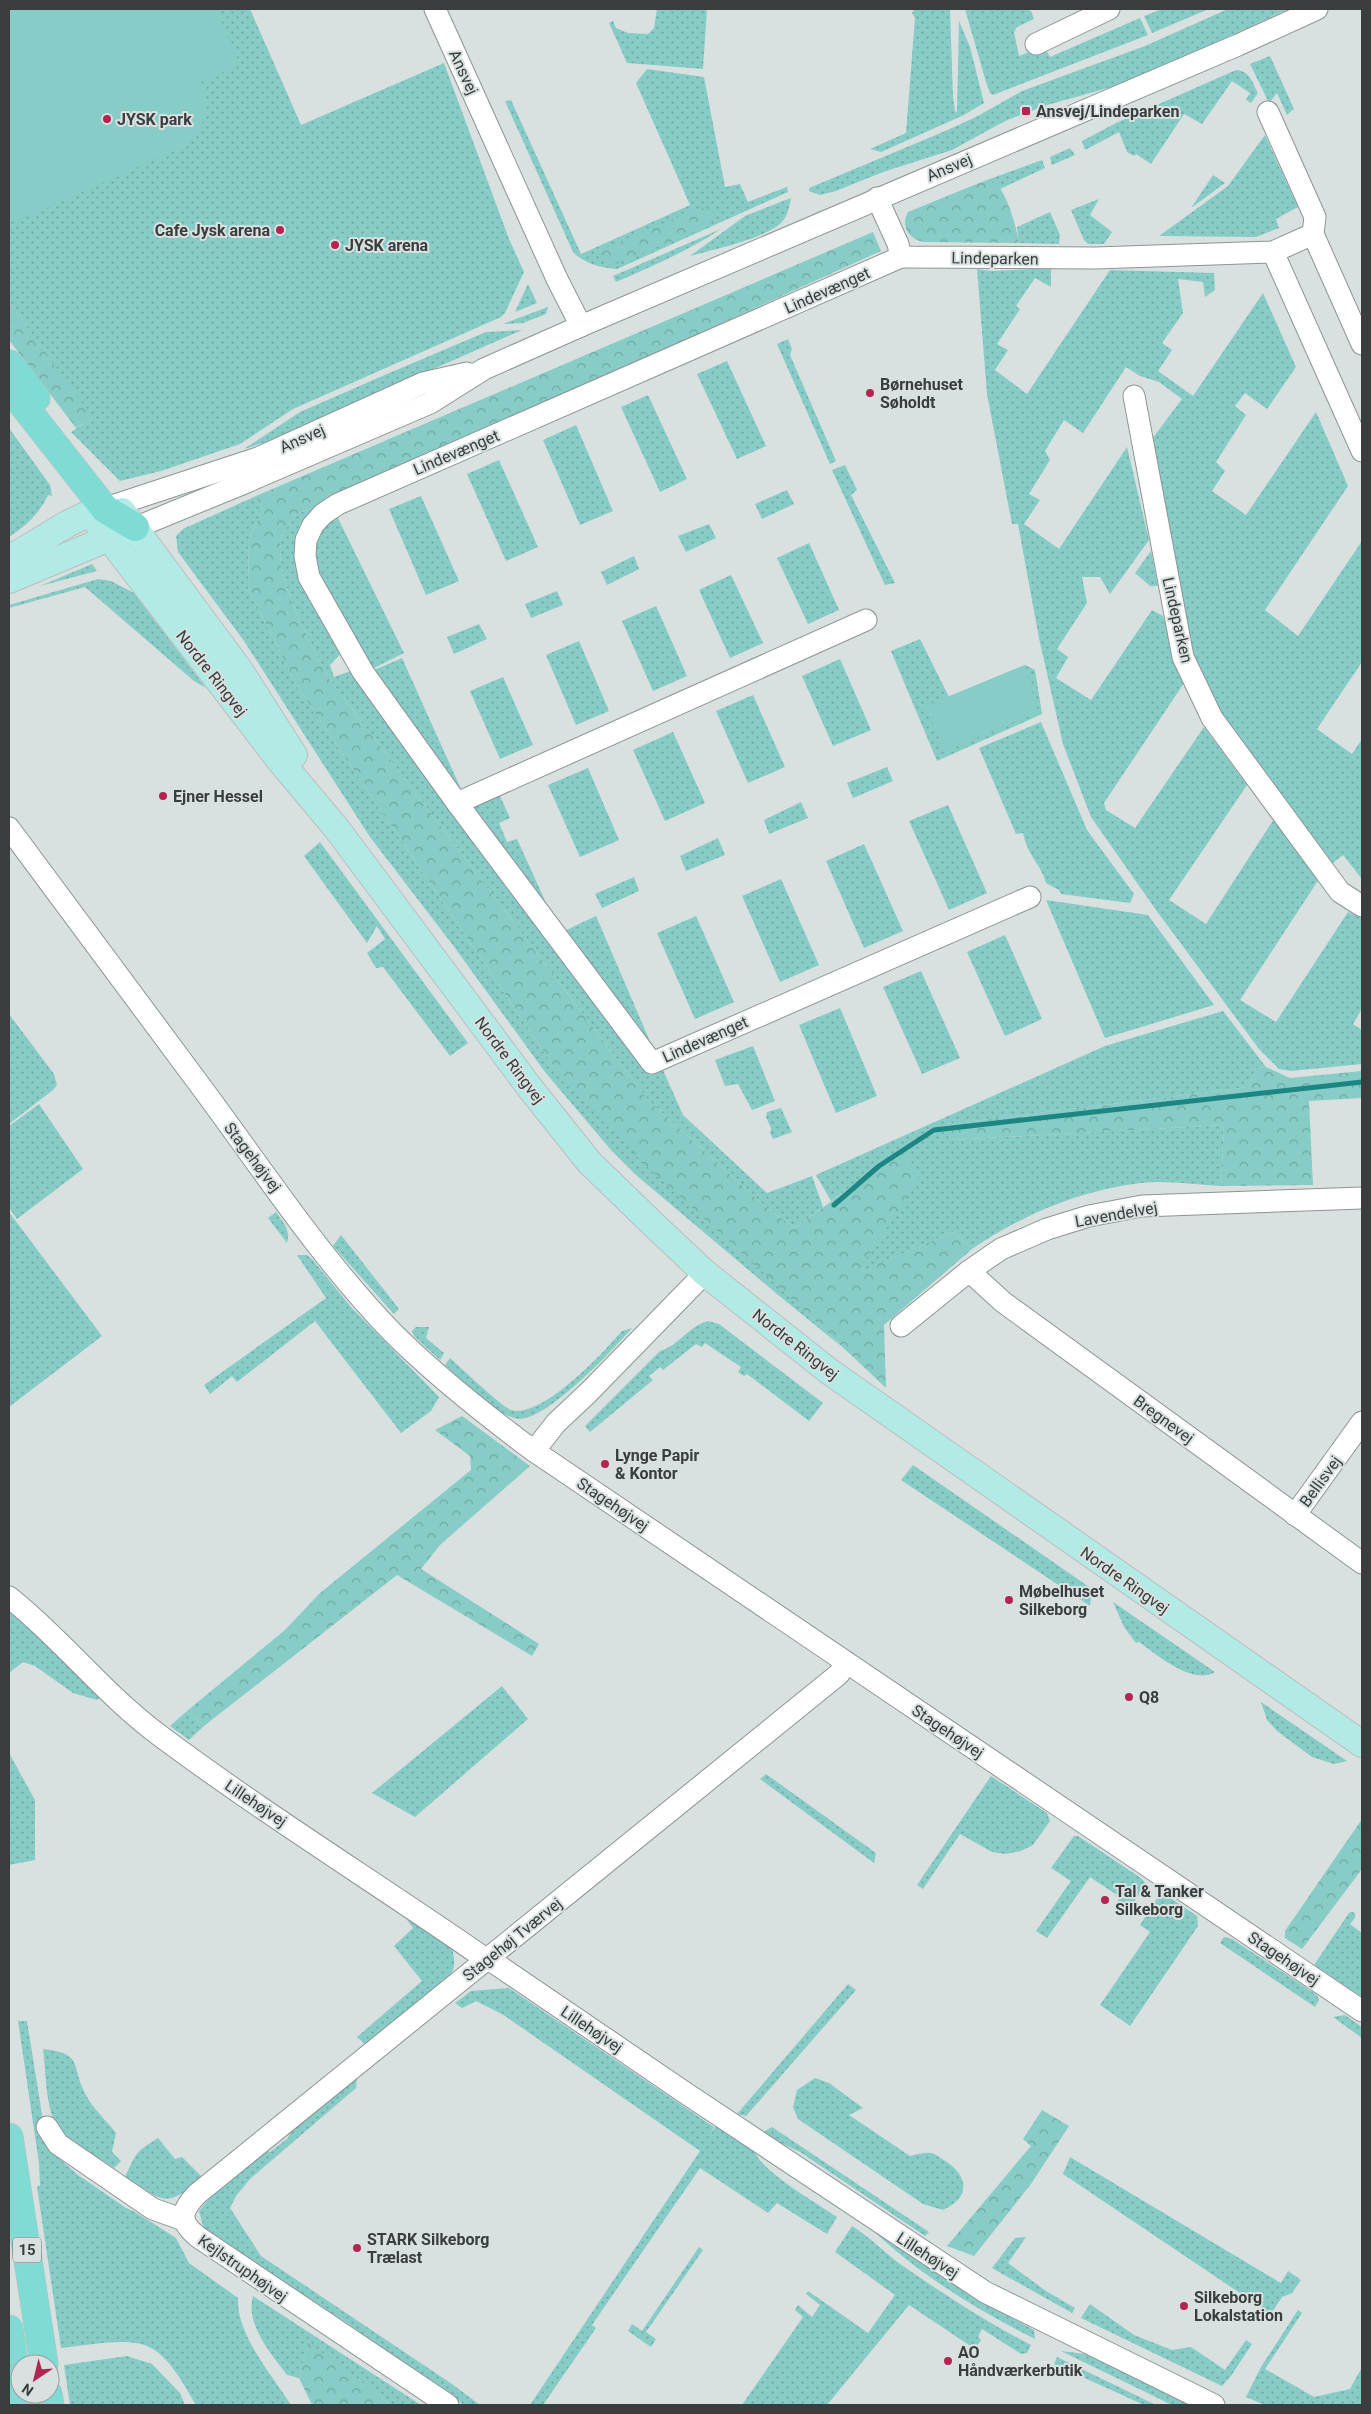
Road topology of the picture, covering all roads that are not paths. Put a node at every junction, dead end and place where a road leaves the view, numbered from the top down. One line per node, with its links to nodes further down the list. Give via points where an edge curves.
1 (435, 9): 10 (street, Ansvej)
2 (1109, 9): 4 (street)
3 (1316, 9): 6 (street, Ansvej, via 1238,46)
4 (1036, 44)
5 (1268, 112): 7 (street, via 1315,217)
6 (877, 198): 9 (street); 10 (street, Ansvej)
7 (1313, 234): 8 (street, Lindeparken); 11 (street)
8 (1273, 252): 9 (street, Lindeparken, via 1088,258); 17 (street)
9 (901, 257): 23 (street, Lindevænget, via 355,496 322,514 313,525 306,540 309,577 363,672)
10 (581, 326): 13 (street, Ansvej)
11 (1362, 344)
12 (9, 364): 18 (highway)
13 (484, 369): 18 (street, Ansvej, via 423,383 258,458); 19 (street, Ansvej, via 430,403)
14 (9, 387): 18 (highway)
15 (1134, 396): 27 (street, Lindeparken, via 1183,657 1212,718 1340,892)
16 (9, 403): 18 (highway)
17 (1362, 451)
18 (104, 509): 19 (highway); 20 (main road, via 67,524)
19 (122, 533): 21 (main road); 25 (main road, Nordre Ringvej, via 280,762); 25 (main road, Nordre Ringvej, via 239,669)
20 (9, 559)
21 (9, 580)
22 (866, 620): 23 (street)
23 (457, 803): 26 (street, Lindevænget, via 652,1063)
24 (9, 828): 33 (street, Stagehøjvej, via 350,1284 392,1332 430,1367 479,1410)
25 (337, 829): 30 (main road, Nordre Ringvej, via 589,1162)
26 (1030, 897)
27 (1362, 906)
28 (1362, 1198): 29 (street, Lavendelvej, via 1142,1206 1089,1216 1047,1229 1001,1249)
29 (968, 1271): 31 (street, Lavendelvej); 34 (street, Bregnevej, via 1003,1302)
30 (705, 1273): 33 (street, via 556,1423); 38 (main road, Nordre Ringvej, via 876,1406)
31 (901, 1326)
32 (1362, 1422): 34 (street, Bellisvej)
33 (534, 1451): 37 (street, Stagehøjvej)
34 (1295, 1515): 35 (street, Bregnevej)
35 (1362, 1563)
36 (9, 1597): 39 (street, Lillehøjvej, via 158,1734)
37 (846, 1662): 39 (street, Stagehøj Tværvej, via 839,1674); 40 (street, Stagehøjvej)
38 (1362, 1744)
39 (487, 1959): 43 (street, Stagehøj Tværvej, via 197,2194 186,2206); 48 (street, Lillehøjvej, via 985,2292)
40 (1362, 2011)
41 (47, 2126): 43 (street, Kejlstruphøjvej, via 58,2144 153,2209)
42 (9, 2136): 45 (highway, 15)
43 (184, 2220): 47 (street, Kejlstruphøjvej, via 198,2237)
44 (9, 2329): 46 (highway)
45 (42, 2354)
46 (20, 2405)
47 (448, 2405)
48 (1214, 2405)

